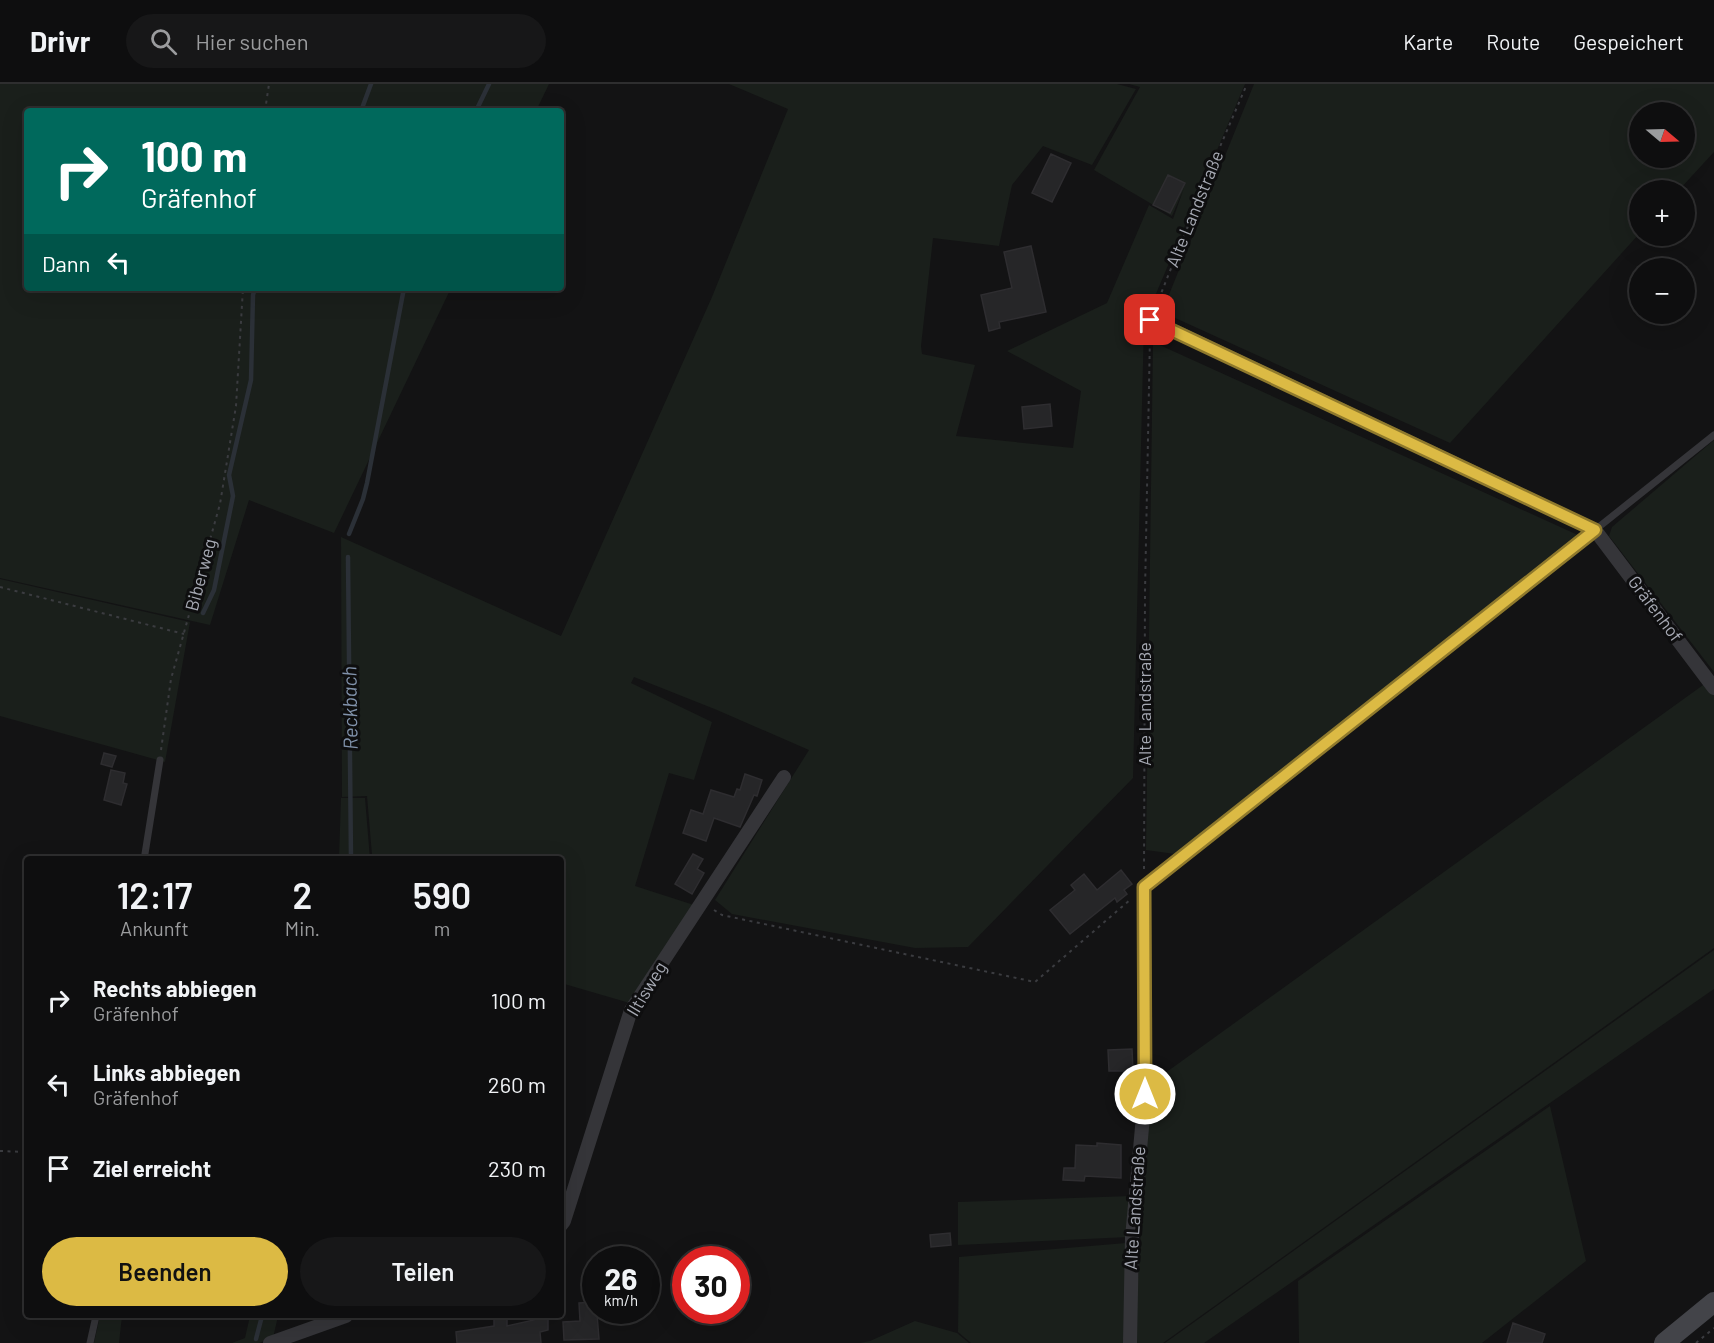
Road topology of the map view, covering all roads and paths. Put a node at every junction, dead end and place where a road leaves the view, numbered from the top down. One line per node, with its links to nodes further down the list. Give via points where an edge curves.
1 (269, 84): 3 (path)
2 (1247, 84): 5 (path, Alte Landstraße)
3 (265, 108)
4 (243, 291): 9 (path, Biberweg, via 236,406 220,504)
5 (1150, 320): 7 (street, Gräfenhof); 14 (path, Alte Landstraße)
6 (1714, 435): 7 (lane)
7 (1595, 530): 10 (street, Gräfenhof); 14 (street)
8 (0, 587): 9 (path)
9 (184, 634): 11 (path, Biberweg, via 171,679)
10 (1714, 688)
11 (160, 760): 13 (lane)
12 (784, 777): 15 (street, Iltisweg)
13 (145, 856)
14 (1144, 887): 15 (path, via 1035,982 722,915); 25 (street, Alte Landstraße, via 1145,1094 1131,1238)
15 (701, 904): 18 (street, Iltisweg, via 631,1010)
16 (0, 1151): 17 (path)
17 (24, 1152)
18 (564, 1221)
19 (1714, 1302): 26 (main road)
20 (96, 1318): 23 (lane)
21 (340, 1318): 24 (street)
22 (1714, 1328): 27 (path)
23 (90, 1343)
24 (270, 1343)
25 (1130, 1343)
26 (1664, 1343)
27 (1696, 1343)

